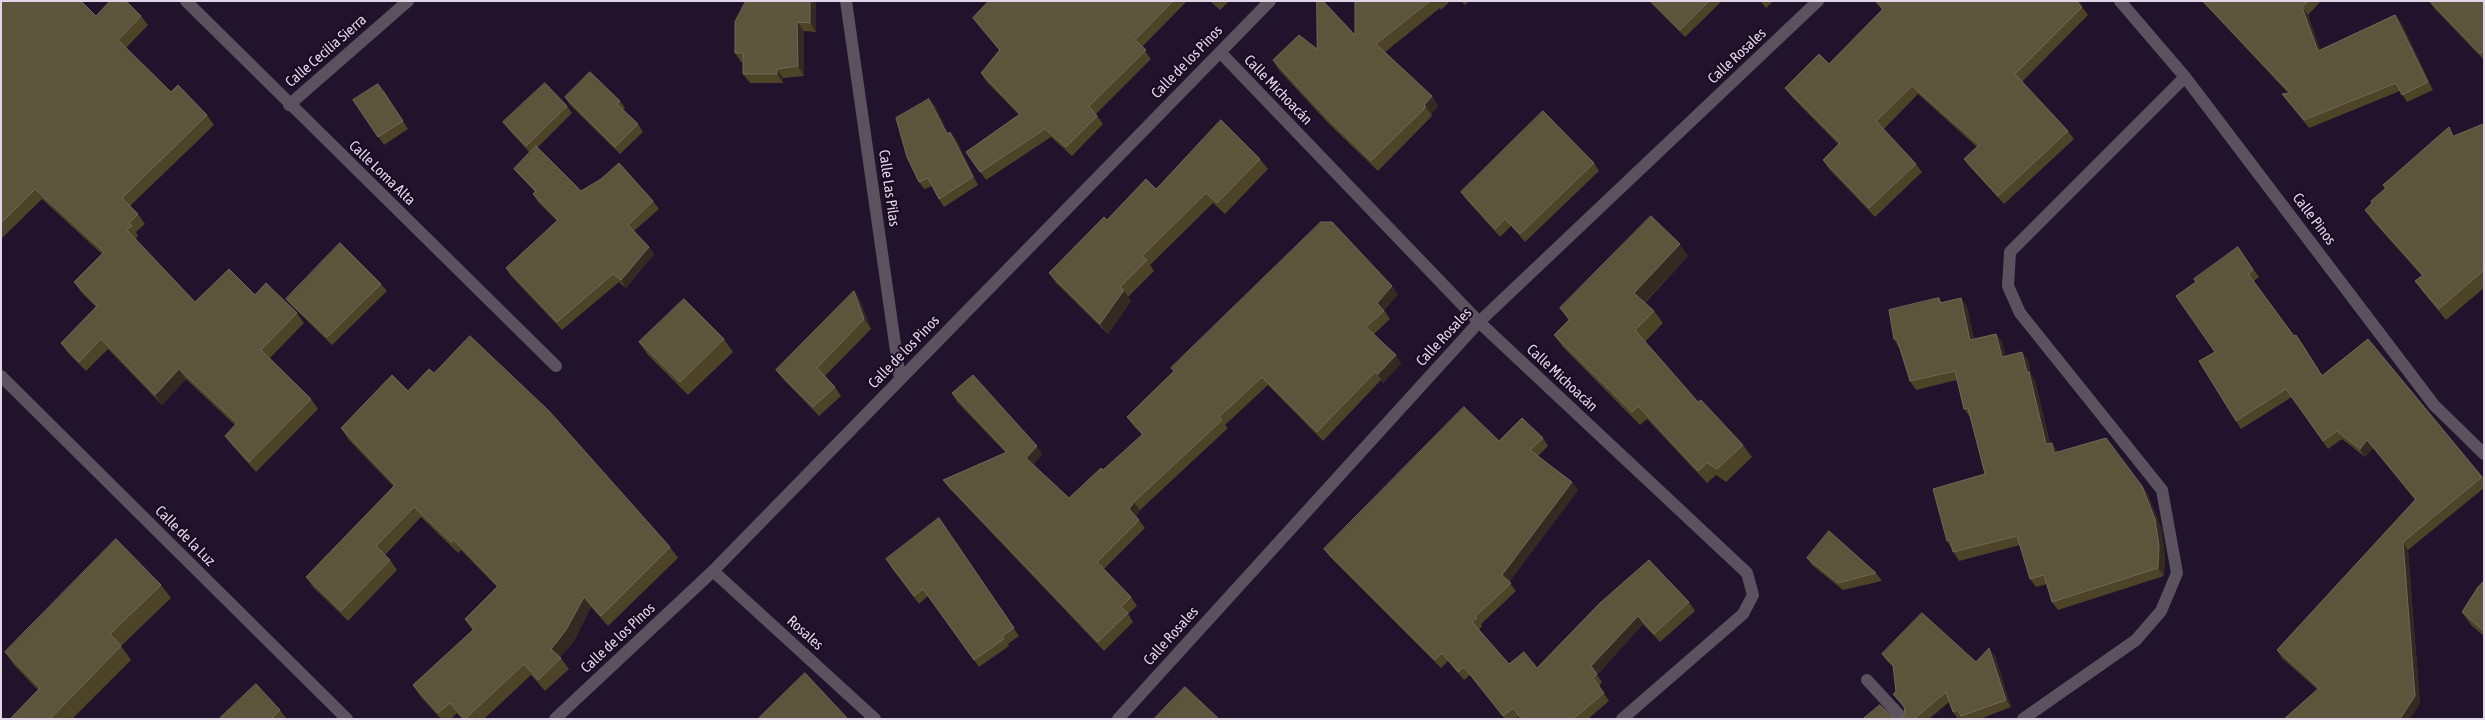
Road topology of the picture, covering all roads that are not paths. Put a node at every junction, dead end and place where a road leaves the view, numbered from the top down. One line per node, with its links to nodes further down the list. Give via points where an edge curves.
1 (186, 1): 9 (street, Calle Loma Alta)
2 (408, 1): 9 (street, Calle Cecilia Sierra)
3 (846, 1): 13 (street, Calle Las Pilas)
4 (1270, 1): 7 (street, Calle de los Pinos)
5 (1818, 1): 10 (street, Calle Rosales)
6 (2120, 1): 8 (street, Calle Pinos)
7 (1220, 52): 10 (street, Calle Michoacán); 13 (street, Calle de los Pinos)
8 (2185, 77): 14 (street, Calle Pinos, via 2434,405); 23 (street, via 2010,252 2008,286 2020,313 2162,490 2177,573 2162,612 2136,640)
9 (289, 105): 11 (street, Calle Loma Alta)
10 (1479, 322): 20 (street, Calle Rosales); 21 (street, Calle Michoacán, via 1747,573 1753,595 1743,614)
11 (556, 366)
12 (1, 376): 17 (street, Calle de la Luz)
13 (900, 379): 15 (street, Calle de los Pinos)
14 (2484, 454)
15 (713, 571): 18 (street, Calle de los Pinos); 19 (street, Rosales)
16 (1867, 680): 22 (street)
17 (347, 719)
18 (555, 719)
19 (875, 719)
20 (1118, 719)
21 (1622, 719)
22 (1903, 719)
23 (2023, 719)

